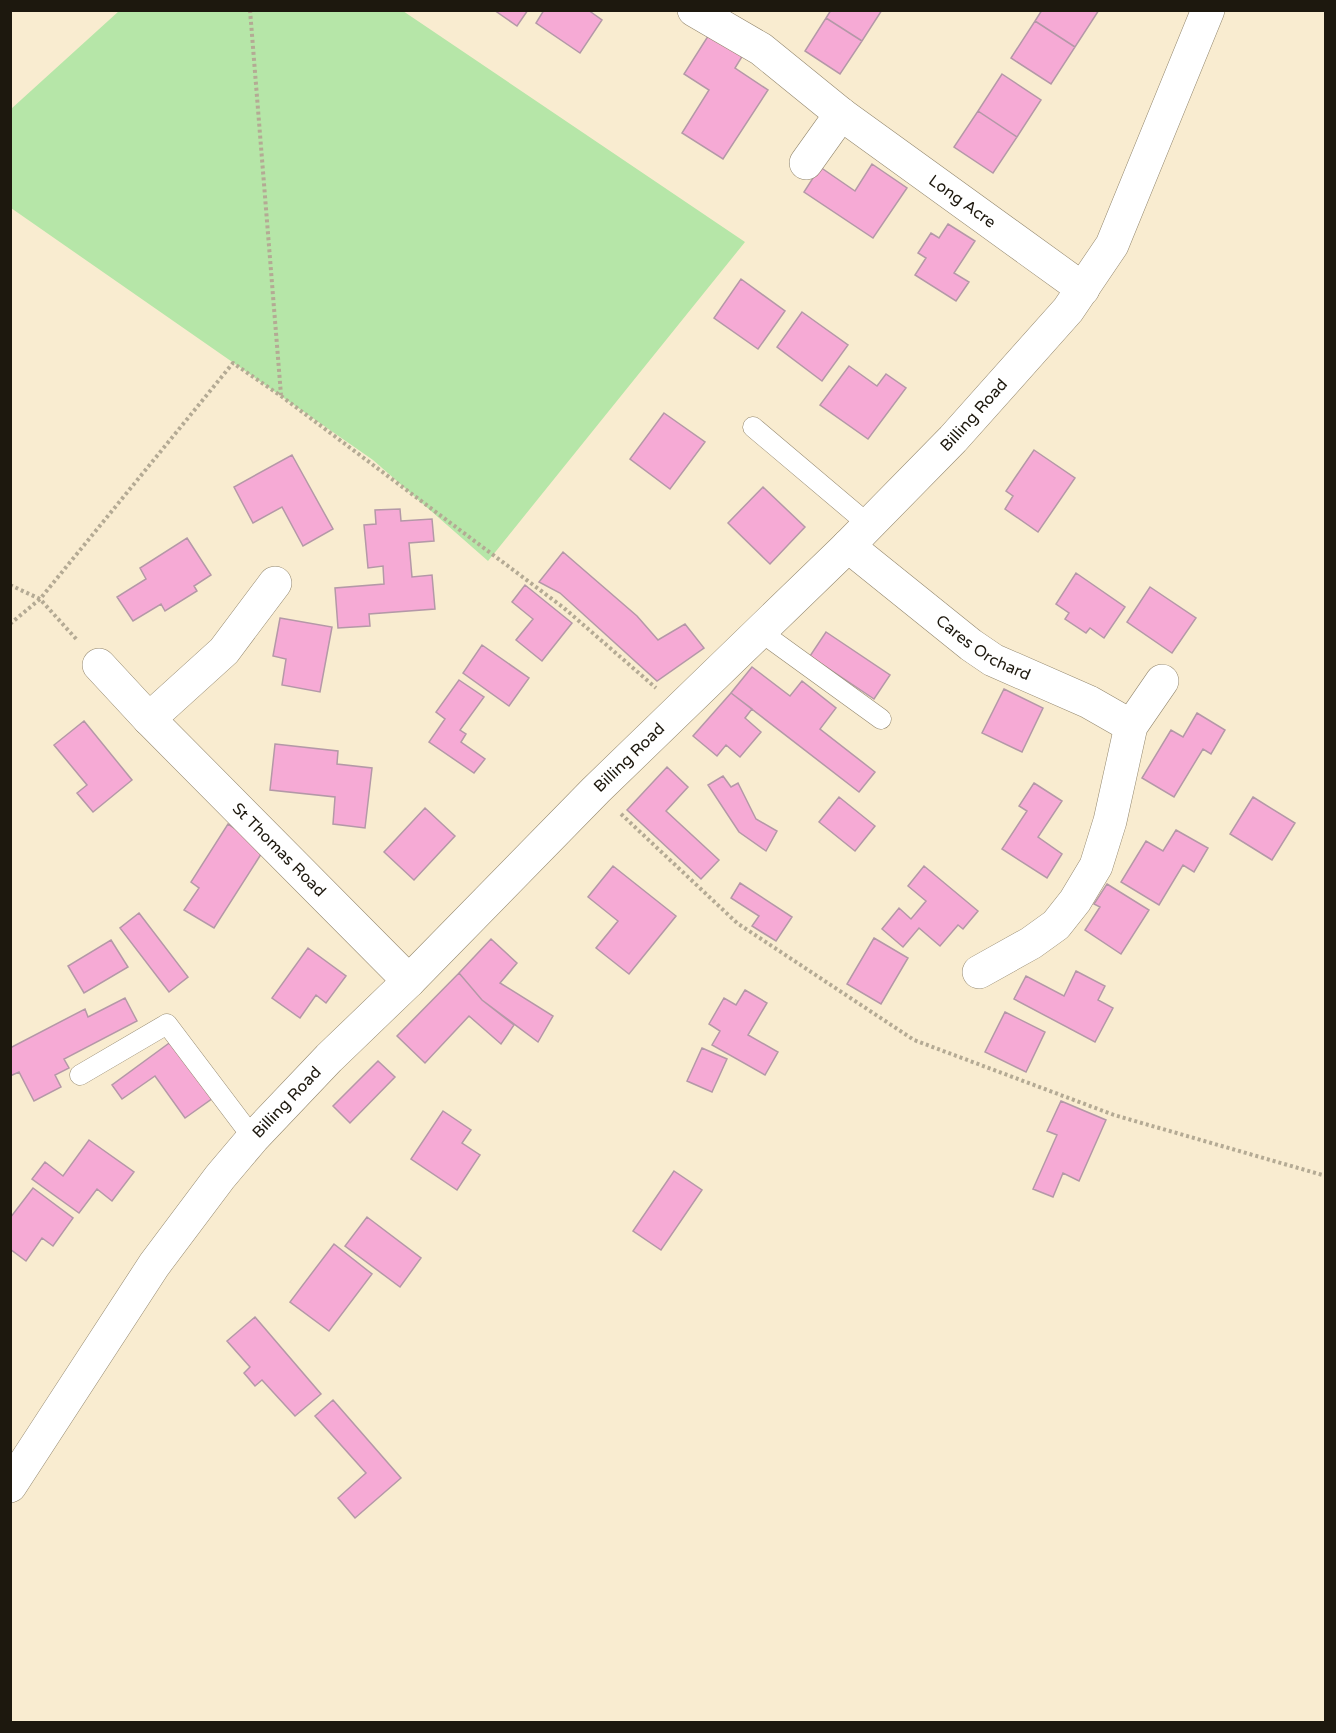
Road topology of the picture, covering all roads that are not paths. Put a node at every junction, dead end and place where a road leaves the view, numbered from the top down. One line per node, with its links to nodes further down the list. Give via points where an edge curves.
1 (694, 10): 3 (street, Long Acre, via 761,49)
2 (1208, 10): 5 (street, Billing Road, via 1112,244)
3 (841, 114): 4 (street); 5 (street, Long Acre)
4 (806, 163)
5 (1083, 289): 7 (street, Billing Road, via 953,439)
6 (753, 427): 7 (lane)
7 (858, 536): 9 (street, Billing Road); 14 (street, Cares Orchard, via 971,645 993,660 1089,702)
8 (275, 583): 12 (street, via 224,651)
9 (761, 632): 13 (lane); 16 (street, Billing Road, via 596,790)
10 (99, 665): 12 (street, St Thomas Road)
11 (1162, 681): 14 (street)
12 (149, 719): 16 (street, St Thomas Road)
13 (881, 719)
14 (1131, 726): 15 (street, via 1096,866 1075,901 1056,925)
15 (979, 972)
16 (409, 981): 18 (street, Billing Road)
17 (80, 1076): 18 (lane, via 167,1024)
18 (253, 1138): 19 (street, Billing Road, via 154,1265)
19 (10, 1486)

